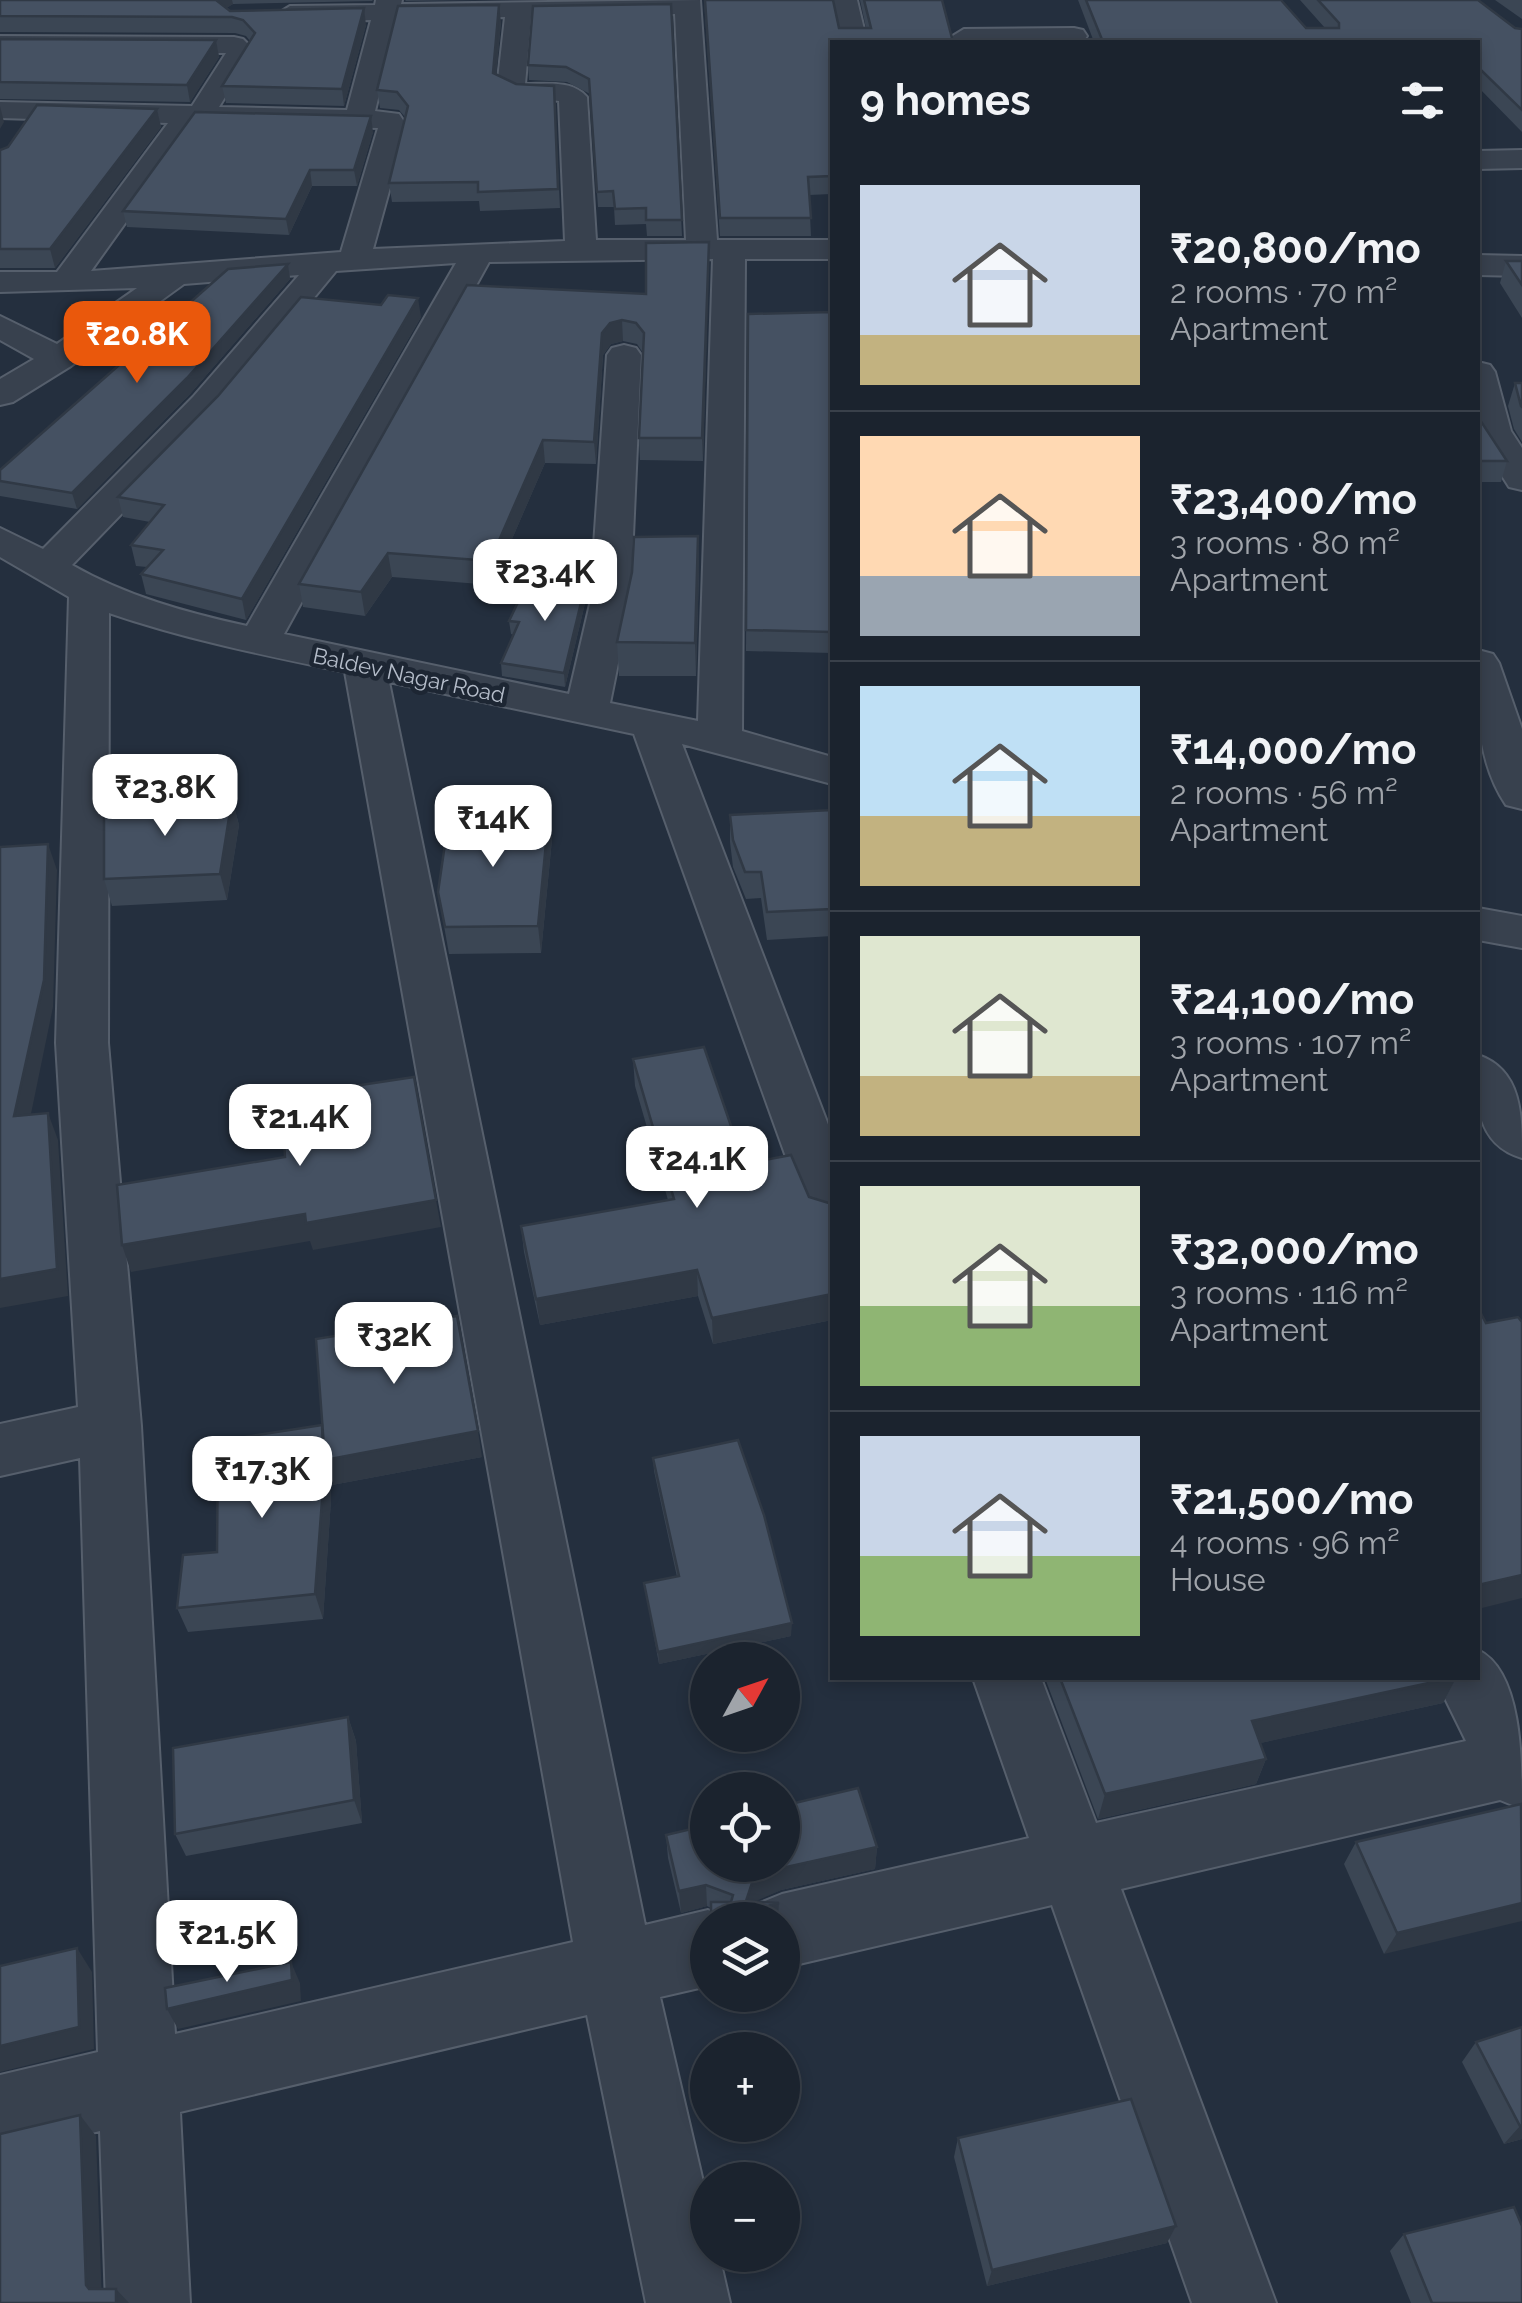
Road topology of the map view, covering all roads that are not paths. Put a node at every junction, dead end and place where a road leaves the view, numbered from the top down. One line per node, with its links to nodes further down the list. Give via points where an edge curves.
1 (844, 0): 10 (street)
2 (687, 3): 3 (street); 21 (street)
3 (519, 4): 4 (street); 23 (street, via 511,88 572,97)
4 (387, 6): 5 (street); 17 (street)
5 (314, 7): 7 (street); 13 (street)
6 (178, 15): 12 (street)
7 (272, 15)
8 (1073, 32): 9 (street)
9 (964, 37)
10 (854, 40)
11 (0, 44): 12 (street)
12 (165, 44): 16 (street, via 241,50)
13 (304, 44)
14 (0, 110): 15 (street)
15 (30, 111): 16 (street); 18 (street)
16 (195, 114): 17 (street); 30 (street, via 136,181)
17 (359, 118): 25 (street, via 393,126)
18 (10, 142)
19 (1522, 159): 20 (street)
20 (1480, 160)
21 (716, 250): 22 (street); 23 (street); 45 (street)
22 (830, 250)
23 (581, 251): 24 (street)
24 (476, 255): 25 (street); 40 (street)
25 (340, 262): 28 (street); 39 (street, via 206,405)
26 (1480, 265): 27 (street)
27 (1522, 266)
28 (173, 277): 30 (street); 33 (street)
29 (0, 282): 30 (street)
30 (66, 282)
31 (0, 326): 33 (street)
32 (624, 354): 43 (street, via 610,604)
33 (59, 359): 35 (street)
34 (1480, 388): 36 (street)
35 (0, 394)
36 (1485, 428): 37 (street)
37 (1522, 478)
38 (0, 540): 39 (street, Baldev Nagar Road)
39 (68, 580): 40 (street, Baldev Nagar Road, via 187,626); 53 (street, via 82,1043)
40 (258, 644): 41 (street, Baldev Nagar Road)
41 (365, 666): 43 (street, Baldev Nagar Road); 61 (street)
42 (1480, 669): 47 (street)
43 (586, 713): 44 (street, Baldev Nagar Road)
44 (653, 725): 45 (street, Baldev Nagar Road); 52 (street)
45 (720, 739): 46 (street, Baldev Nagar Road)
46 (830, 770)
47 (1522, 795)
48 (1480, 924): 49 (street)
49 (1522, 932)
50 (1480, 1077): 51 (street)
51 (1522, 1138)
52 (830, 1202)
53 (110, 1426): 54 (street); 62 (street)
54 (0, 1450)
55 (1009, 1680): 58 (street)
56 (1470, 1680): 57 (street)
57 (1519, 1769): 58 (street)
58 (1076, 1862): 59 (street); 66 (street)
59 (800, 1926)
60 (690, 1952): 61 (street)
61 (616, 1970): 62 (street); 65 (street)
62 (139, 2081): 63 (street); 64 (street)
63 (0, 2115)
64 (148, 2303)
65 (688, 2303)
66 (1234, 2303)

